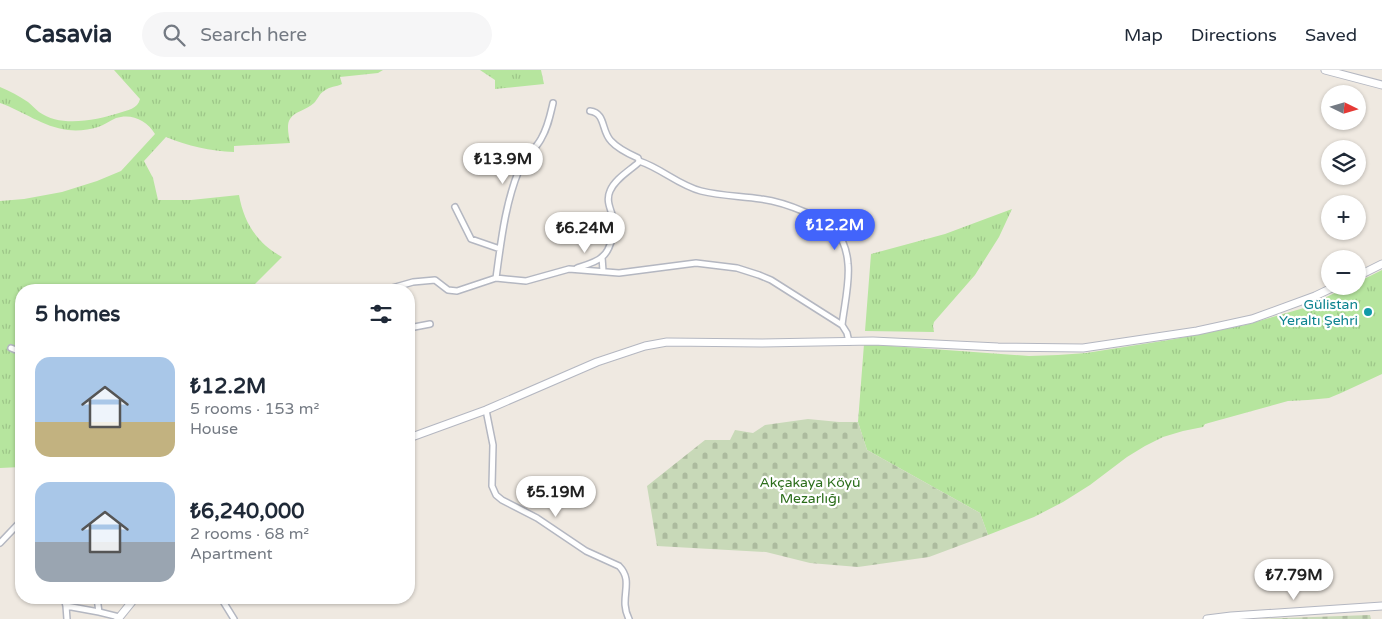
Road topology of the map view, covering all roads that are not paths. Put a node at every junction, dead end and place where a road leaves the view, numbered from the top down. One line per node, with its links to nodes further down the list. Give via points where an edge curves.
1 (1325, 70): 2 (street)
2 (1382, 85)
3 (552, 103): 7 (street, via 549,122 541,139 520,167 513,184)
4 (590, 111): 5 (street, via 601,117 603,129 612,143)
5 (639, 161): 8 (street, via 610,191 608,200 614,232); 17 (street, via 694,189 778,202 829,224 840,238 848,264)
6 (454, 208): 7 (street, via 471,239)
7 (500, 249): 13 (street)
8 (602, 257): 10 (street); 11 (street)
9 (1382, 264): 12 (street)
10 (576, 269): 11 (street); 13 (street, via 526,281)
11 (603, 271): 17 (street, via 636,272 696,263 737,268 771,280)
12 (1366, 272)
13 (496, 278): 14 (street, via 457,292 448,290 435,280)
14 (406, 284)
15 (1321, 293): 19 (street, via 1252,318 1197,331 1083,348)
16 (430, 324): 18 (street)
17 (842, 325): 19 (street, via 848,333)
18 (415, 327)
19 (849, 342): 22 (street, via 667,342 645,346 597,362)
20 (11, 348): 21 (street)
21 (15, 350)
22 (486, 410): 23 (street); 35 (street, via 493,445 492,486 496,495 586,551 618,566 626,577 624,607)
23 (415, 436)
24 (15, 529): 25 (street)
25 (0, 543)
26 (97, 604): 31 (street)
27 (130, 604): 32 (street)
28 (225, 604): 34 (street)
29 (1382, 604): 36 (street)
30 (66, 606): 31 (street); 33 (street)
31 (98, 612): 32 (street)
32 (119, 618)
33 (67, 619)
34 (234, 619)
35 (629, 619)
36 (1207, 619)

